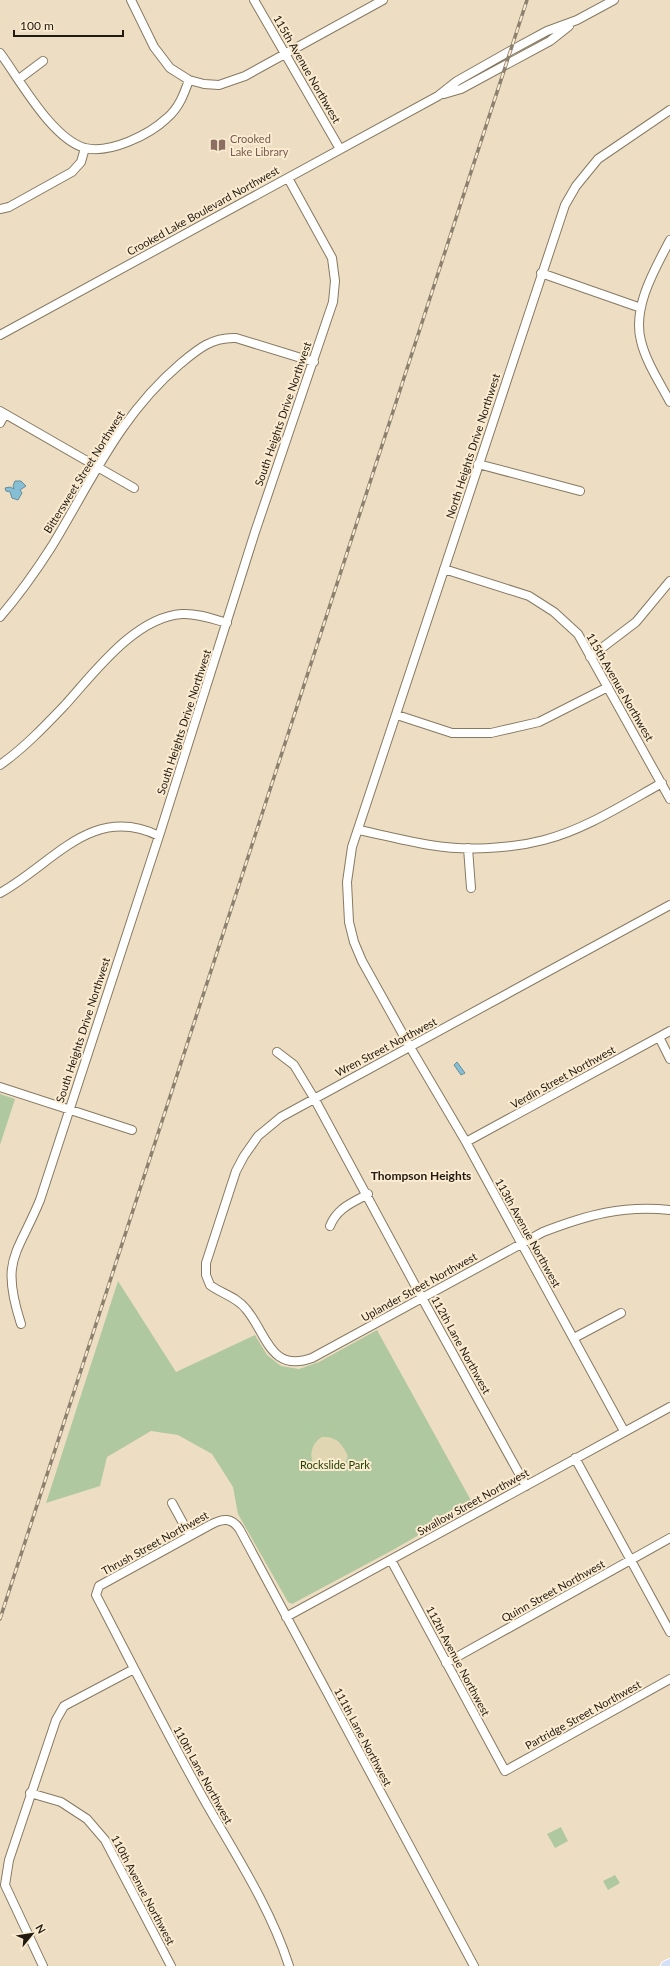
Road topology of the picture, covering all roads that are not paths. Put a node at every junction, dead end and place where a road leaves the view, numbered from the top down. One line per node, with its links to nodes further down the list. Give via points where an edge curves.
1 (131, 0): 9 (street, via 159,56 175,72)
2 (254, 0): 6 (street, 115th Avenue Northwest)
3 (382, 0): 6 (street)
4 (614, 0): 12 (street, Crooked Lake Boulevard Northwest, via 577,20 550,41 460,89 438,96)
5 (0, 53): 8 (street)
6 (286, 53): 9 (street, via 245,76 226,83 204,84); 12 (street, 115th Avenue Northwest)
7 (43, 61): 8 (street)
8 (19, 79): 11 (street, via 54,127 68,141)
9 (189, 80): 11 (street, via 182,100 162,123 116,146 98,150)
10 (670, 110): 16 (street, North Heights Drive Northwest, via 598,159 586,173 565,205)
11 (84, 148): 14 (street, via 81,162 72,172 9,207)
12 (340, 149): 13 (street, Crooked Lake Boulevard Northwest)
13 (288, 178): 18 (street, Crooked Lake Boulevard Northwest); 19 (street, South Heights Drive Northwest, via 327,246 334,268 332,302)
14 (0, 209)
15 (670, 240): 17 (street, via 654,270)
16 (541, 273): 17 (street); 23 (street, North Heights Drive Northwest)
17 (641, 308): 20 (street, via 641,341)
18 (0, 334)
19 (314, 362): 24 (street, Bittersweet Street Northwest, via 236,338 225,338 204,345 161,381 140,404); 30 (street, South Heights Drive Northwest, via 255,532)
20 (670, 402)
21 (2, 412): 22 (street); 24 (street)
22 (0, 422)
23 (478, 464): 26 (street); 27 (street, North Heights Drive Northwest)
24 (97, 467): 25 (street); 29 (street, Bittersweet Street Northwest, via 38,568)
25 (134, 488)
26 (580, 491)
27 (444, 569): 31 (street, 115th Avenue Northwest, via 529,596 554,612 578,634); 33 (street, North Heights Drive Northwest)
28 (670, 581): 31 (street, via 636,622)
29 (0, 617)
30 (227, 623): 34 (street, via 184,614 163,618 124,641 33,736); 38 (street, South Heights Drive Northwest)
31 (590, 657): 32 (street, 115th Avenue Northwest)
32 (608, 687): 33 (street, via 539,722 491,733 452,734); 35 (street, 115th Avenue Northwest)
33 (397, 715): 37 (street, North Heights Drive Northwest)
34 (0, 765)
35 (662, 783): 36 (street, 115th Avenue Northwest); 39 (street, via 583,826 544,840 488,849)
36 (670, 799)
37 (359, 830): 39 (street, via 431,846); 45 (street, North Heights Drive Northwest, via 352,847 347,882 349,922 362,961)
38 (159, 836): 41 (street, via 122,825 104,827 73,842); 50 (street, South Heights Drive Northwest)
39 (468, 848): 40 (street)
40 (471, 888)
41 (0, 893)
42 (670, 905): 45 (street, Wren Street Northwest)
43 (670, 1031): 44 (street, Verdin Street Northwest)
44 (659, 1037): 47 (street); 52 (street, Verdin Street Northwest)
45 (410, 1047): 49 (street, Wren Street Northwest); 52 (street, 113th Avenue Northwest)
46 (277, 1052): 49 (street, 112th Lane Northwest, via 294,1065)
47 (670, 1058)
48 (0, 1087): 50 (street)
49 (314, 1098): 53 (street, 112th Lane Northwest); 57 (street, Wren Street Northwest, via 285,1114 258,1136 244,1156 228,1192 206,1263 206,1275)
50 (69, 1110): 51 (street); 60 (street, South Heights Drive Northwest, via 40,1200 8,1257 5,1274 8,1298)
51 (132, 1130)
52 (466, 1142): 56 (street, 113th Avenue Northwest)
53 (368, 1194): 55 (street, via 342,1208 334,1215); 58 (street, 112th Lane Northwest)
54 (670, 1210): 56 (street, Uplander Street Northwest, via 632,1208 606,1211 543,1232)
55 (330, 1226)
56 (521, 1245): 58 (street, Uplander Street Northwest); 61 (street, 113th Avenue Northwest)
57 (210, 1285): 58 (street, Uplander Street Northwest, via 246,1308 273,1353 285,1361 293,1362 312,1358)
58 (422, 1298): 65 (street, 112th Lane Northwest)
59 (621, 1313): 61 (street)
60 (21, 1324)
61 (574, 1338): 63 (street, 113th Avenue Northwest)
62 (670, 1407): 63 (street, Swallow Street Northwest)
63 (624, 1431): 64 (street, Swallow Street Northwest)
64 (575, 1458): 65 (street, Swallow Street Northwest); 71 (street)
65 (526, 1486): 70 (street, Swallow Street Northwest)
66 (172, 1503): 68 (street)
67 (231, 1520): 68 (street, Thrush Street Northwest, via 218,1520); 73 (street, 111th Lane Northwest, via 240,1530)
68 (190, 1536): 72 (street, Thrush Street Northwest, via 99,1586)
69 (670, 1538): 71 (street, Quinn Street Northwest)
70 (391, 1560): 73 (street, Swallow Street Northwest); 75 (street, 112th Avenue Northwest)
71 (631, 1560): 74 (street); 75 (street, Quinn Street Northwest)
72 (96, 1595): 76 (street, 110th Lane Northwest)
73 (286, 1617): 84 (street, 111th Lane Northwest)
74 (670, 1632)
75 (446, 1663): 78 (street, 112th Avenue Northwest, via 505,1771)
76 (134, 1669): 79 (street, via 64,1706 56,1720); 83 (street, 110th Lane Northwest, via 267,1912)
77 (670, 1678): 78 (street, Partridge Street Northwest)
78 (507, 1770)
79 (30, 1793): 81 (street, via 9,1860 5,1886); 82 (street, 110th Avenue Northwest, via 61,1802 87,1819 105,1840)
80 (670, 1964): 85 (main road)
81 (43, 1966)
82 (171, 1966)
83 (289, 1966)
84 (474, 1966)
85 (666, 1966)

